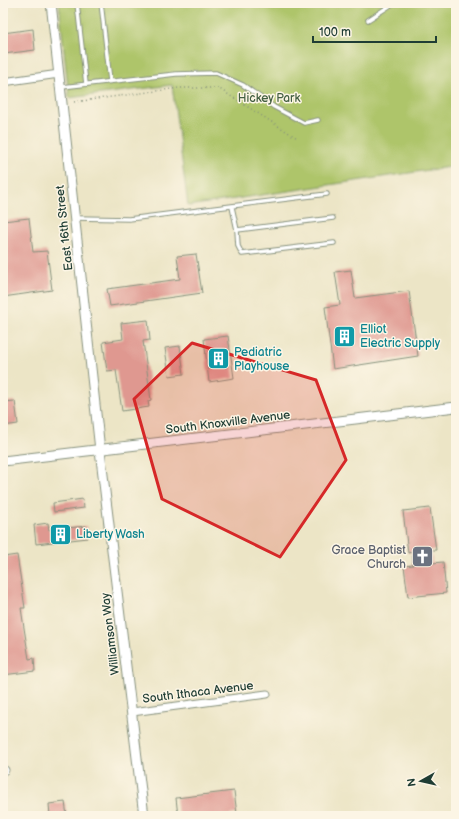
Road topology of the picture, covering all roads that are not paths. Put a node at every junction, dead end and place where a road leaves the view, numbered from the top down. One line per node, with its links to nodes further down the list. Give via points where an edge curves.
1 (51, 3): 6 (street, East 16th Street)
2 (77, 3): 9 (lane)
3 (101, 3): 7 (lane)
4 (394, 3): 5 (lane)
5 (368, 20)
6 (60, 74): 8 (street); 10 (street, East 16th Street)
7 (110, 81): 9 (lane); 11 (lane, via 176,74 216,73 243,85 274,107 304,123)
8 (3, 82)
9 (86, 84): 10 (lane)
10 (61, 87): 14 (street, East 16th Street)
11 (318, 120)
12 (327, 194): 13 (lane)
13 (232, 207): 14 (lane, via 129,219); 16 (lane)
14 (75, 218): 19 (street, East 16th Street)
15 (334, 218): 16 (lane)
16 (238, 230): 17 (lane, via 238,246 242,254)
17 (334, 243)
18 (456, 407): 19 (street, South Knoxville Avenue)
19 (100, 450): 20 (street, South Knoxville Avenue); 22 (street, Williamson Way)
20 (3, 461)
21 (267, 694): 22 (street, South Ithaca Avenue)
22 (132, 712): 23 (street, Williamson Way)
23 (144, 816)

